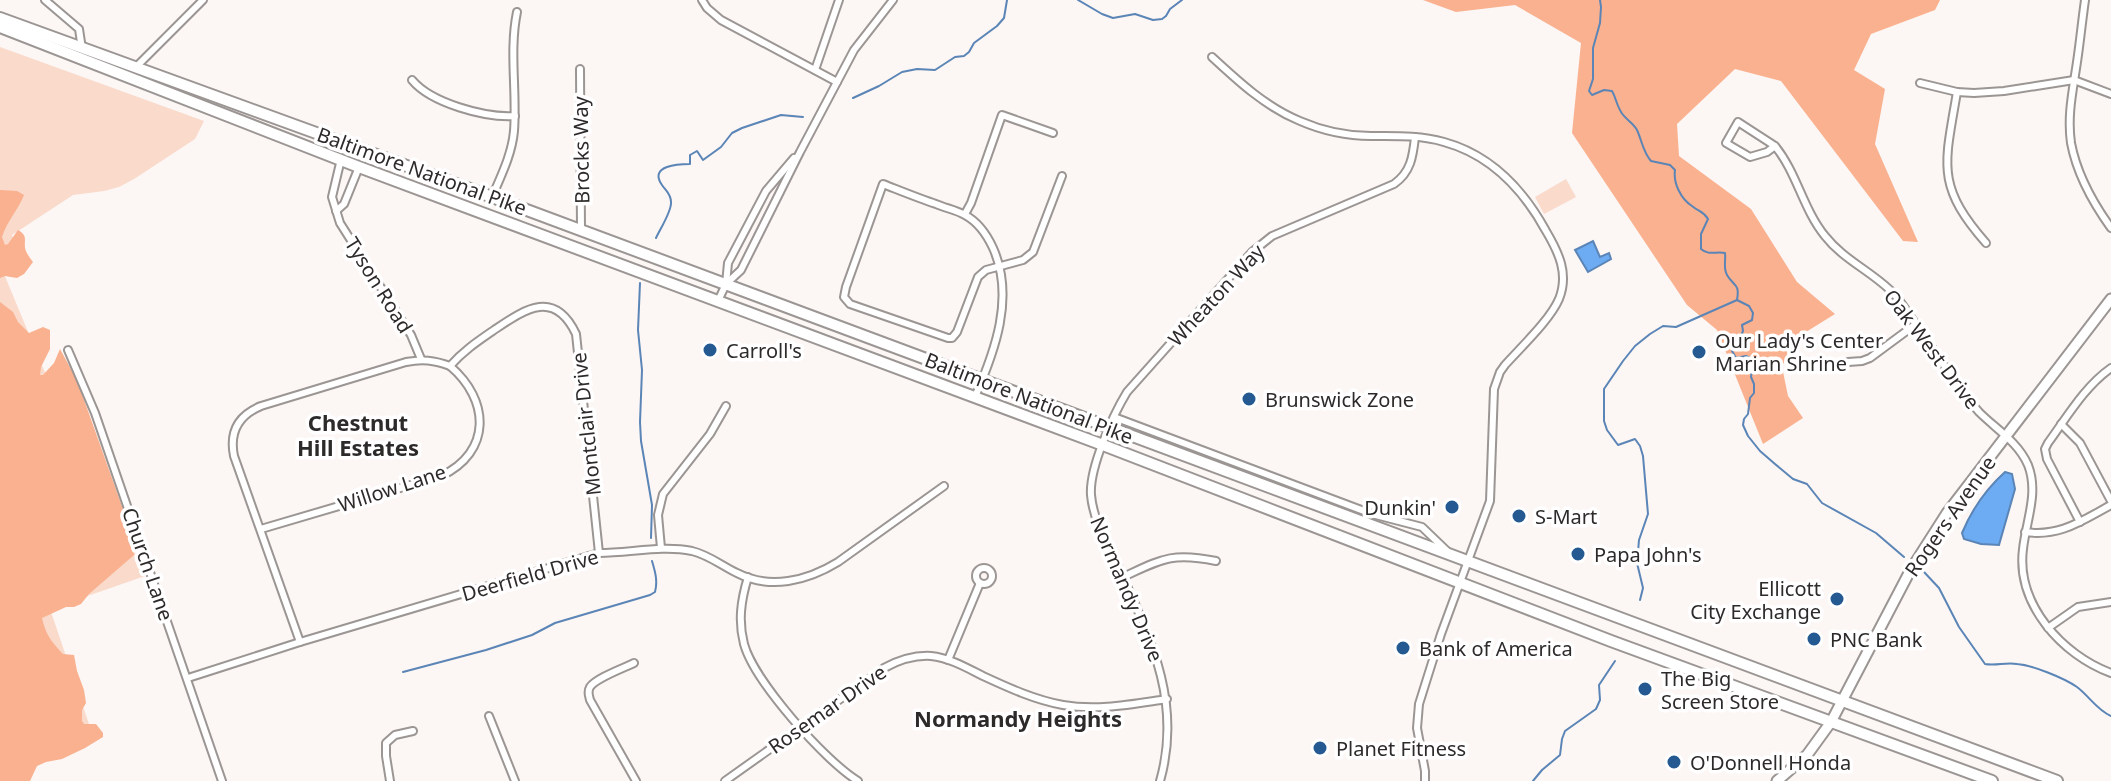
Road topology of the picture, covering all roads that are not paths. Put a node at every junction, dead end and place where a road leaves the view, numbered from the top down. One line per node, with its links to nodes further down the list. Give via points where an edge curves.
1 (45, 0): 10 (street, via 79,29)
2 (203, 0): 12 (street)
3 (702, 0): 14 (street, via 721,20)
4 (839, 0): 14 (street)
5 (893, 0): 17 (street, via 865,33)
6 (2085, 0): 16 (street)
7 (517, 12): 21 (street)
8 (0, 18): 10 (main road, Baltimore National Pike)
9 (0, 27): 26 (main road, Baltimore National Pike)
10 (82, 49): 12 (main road, Baltimore National Pike)
11 (1212, 57): 23 (street, via 1261,99 1301,122 1341,133)
12 (136, 67): 29 (main road, Baltimore National Pike)
13 (580, 69): 33 (street, Brocks Way)
14 (815, 70): 17 (street)
15 (412, 80): 21 (street, via 428,94 482,114)
16 (2074, 80): 19 (street); 20 (street); 32 (street, via 2069,109 2072,147 2083,181)
17 (837, 82): 25 (street)
18 (1920, 83): 19 (street)
19 (1957, 92): 34 (street, via 1947,160 1950,188 1960,211)
20 (2111, 94)
21 (515, 116): 29 (street, via 508,156)
22 (1053, 133): 31 (street, via 1002,115)
23 (1415, 137): 48 (street, Wheaton Way, via 1401,180 1272,236 1252,252 1135,381); 61 (street, via 1463,149 1509,179 1538,215 1564,272 1558,301 1496,381 1490,501)
24 (1775, 146): 24 (street, Oak West Drive, via 1750,157 1726,143 1738,122); 39 (street, Oak West Drive, via 1823,234 1890,290)
25 (800, 152): 36 (street, via 741,270); 36 (street, via 766,191 728,263)
26 (341, 159): 27 (main road, Baltimore National Pike); 30 (street, via 332,197)
27 (359, 167): 30 (street); 38 (main road, Baltimore National Pike)
28 (1062, 176): 35 (street, via 1033,252)
29 (492, 197): 33 (main road, Baltimore National Pike)
30 (336, 211): 41 (street, Tyson Road)
31 (965, 214): 35 (street, via 989,239); 35 (street, via 883,184 846,287 846,301 952,338 978,277)
32 (2111, 228)
33 (581, 231): 36 (main road, Baltimore National Pike)
34 (1986, 243)
35 (999, 265): 45 (street, via 1002,314)
36 (726, 284): 38 (street); 45 (main road, Baltimore National Pike)
37 (2111, 299): 50 (main road, Rogers Avenue)
38 (718, 301): 46 (main road, Baltimore National Pike)
39 (1916, 324): 42 (street, via 1870,358); 50 (street, Oak West Drive, via 1973,405)
40 (68, 350): 72 (street, Church Lane)
41 (421, 359): 43 (street); 55 (street, via 244,415 232,446)
42 (1848, 362)
43 (450, 366): 55 (street, Willow Lane, via 473,394 481,416 477,439 459,465 441,476); 58 (street, Montclair Drive, via 525,310 542,306 567,319 578,344)
44 (2111, 368): 49 (street)
45 (982, 380): 46 (street); 48 (main road, Baltimore National Pike)
46 (975, 397): 51 (main road, Baltimore National Pike)
47 (726, 406): 57 (street, via 663,494 658,515)
48 (1112, 423): 51 (street, Wheaton Way); 59 (main road, Baltimore National Pike); 59 (street, via 1422,527)
49 (2061, 424): 53 (street, via 2080,443); 54 (street, via 2046,455)
50 (2007, 437): 56 (street, Oak West Drive, via 2028,465 2032,485); 74 (main road, Rogers Avenue, via 1919,555)
51 (1103, 445): 63 (street, Normandy Drive, via 1091,482 1092,503); 64 (main road, Baltimore National Pike)
52 (944, 486): 62 (street, Deerfield Drive, via 809,577)
53 (2111, 503): 54 (street)
54 (2080, 522): 56 (street, via 2049,534)
55 (261, 529): 68 (street)
56 (2025, 532): 67 (street, Oak West Drive, via 2024,575)
57 (661, 548): 58 (street, Deerfield Drive); 62 (street, Deerfield Drive, via 697,552)
58 (599, 553): 68 (street, Deerfield Drive)
59 (1449, 554): 61 (main road, Baltimore National Pike)
60 (1216, 561): 63 (street, via 1171,557)
61 (1469, 561): 64 (street); 74 (main road, Baltimore National Pike)
62 (748, 577): 77 (street, via 740,618 747,654)
63 (1123, 577): 73 (street, Normandy Drive, via 1155,653)
64 (1461, 582): 76 (main road, Baltimore National Pike); 86 (street, via 1419,704)
65 (980, 583): 69 (street)
66 (2111, 602): 67 (street, via 2078,607)
67 (2048, 628): 71 (street, Oak West Drive, via 2074,655)
68 (300, 642): 72 (street, Deerfield Drive)
69 (948, 660): 73 (street, Rosemar Drive, via 1022,694 1064,705 1105,708); 77 (street, Rosemar Drive, via 931,656 893,663)
70 (634, 663): 82 (street, via 597,681 588,694)
71 (2111, 673)
72 (188, 678): 79 (street, Church Lane)
73 (1167, 699): 85 (street, Normandy Drive, via 1167,751)
74 (1844, 701): 76 (main road, Rogers Avenue); 89 (main road, Baltimore National Pike)
75 (489, 716): 81 (street)
76 (1831, 722): 87 (main road, Rogers Avenue, via 1807,755); 88 (main road, Baltimore National Pike)
77 (800, 727): 83 (street, Rosemar Drive); 84 (street)
78 (413, 731): 80 (street, via 386,743)
79 (222, 781)
80 (390, 781)
81 (515, 781)
82 (636, 781)
83 (725, 781)
84 (858, 781)
85 (1160, 781)
86 (1425, 781)
87 (1777, 781)
88 (1992, 781)
89 (2057, 781)

